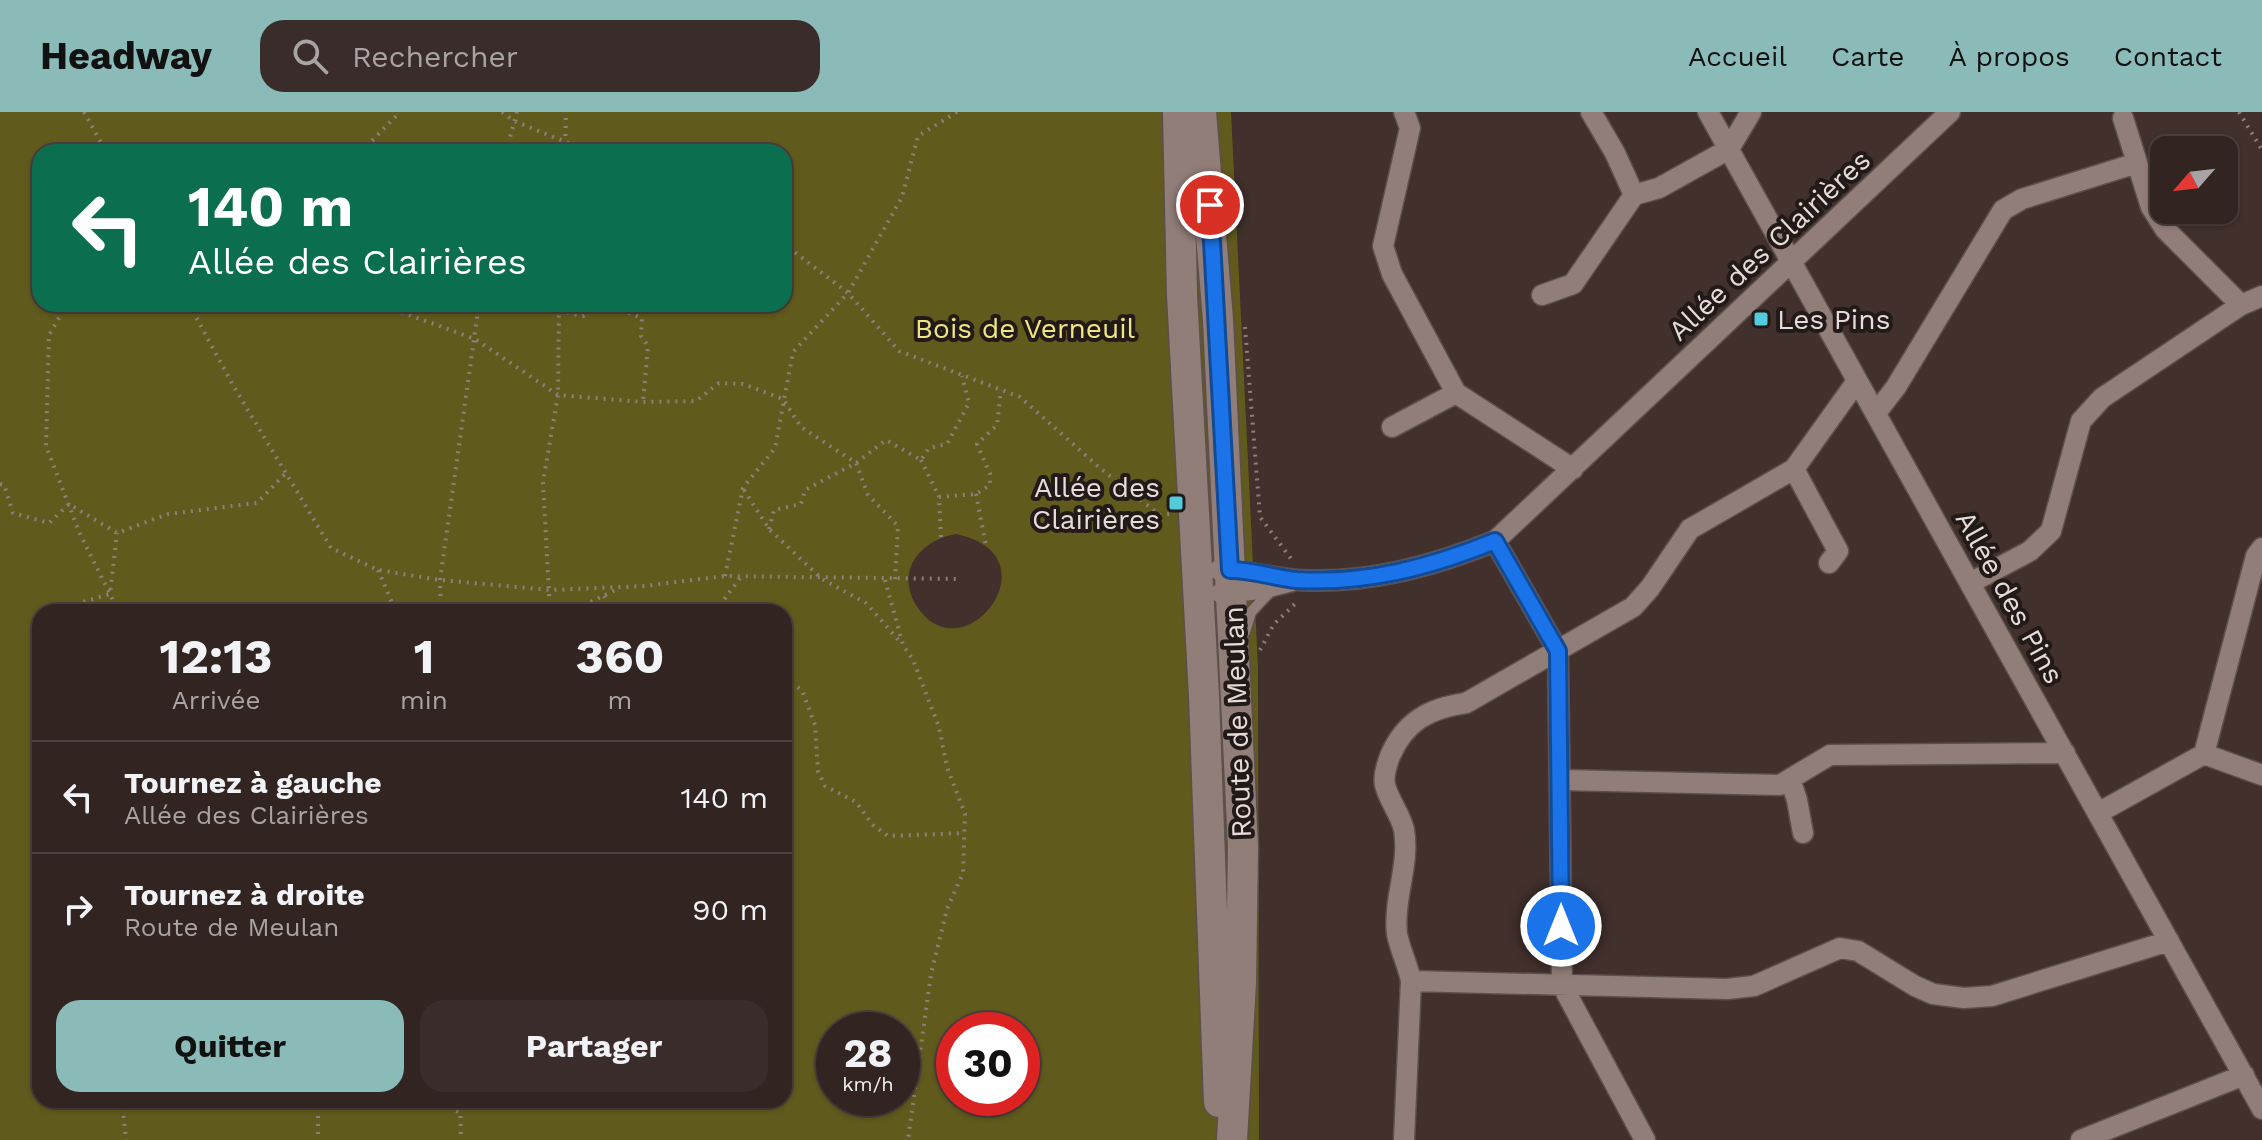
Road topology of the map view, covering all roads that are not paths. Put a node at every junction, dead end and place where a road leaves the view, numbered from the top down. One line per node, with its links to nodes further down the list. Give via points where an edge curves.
1 (1178, 112): 26 (main road, Route de Meulan)
2 (1201, 112): 25 (main road, Route de Meulan)
3 (1404, 112): 17 (street, via 1410,128 1383,246 1392,274)
4 (1591, 112): 11 (street)
5 (1708, 112): 9 (street, Allée des Pins)
6 (1751, 112): 9 (street)
7 (1950, 112): 12 (street, Allée des Clairières)
8 (2123, 118): 10 (street)
9 (1729, 149): 11 (street, via 1659,188); 12 (street, Allée des Pins)
10 (2137, 163): 15 (street, via 2151,207 2165,229); 18 (street, via 2022,199 2003,210)
11 (1634, 195): 13 (street, via 1573,284)
12 (1792, 262): 16 (street, Allée des Pins); 20 (street, Allée des Clairières)
13 (1542, 295)
14 (2262, 296): 15 (street)
15 (2241, 305): 28 (street, via 2102,398 2081,421 2051,531 2030,551)
16 (1857, 381): 18 (street, Allée des Pins); 21 (street)
17 (1456, 393): 19 (street); 20 (street)
18 (1876, 413): 28 (street, Allée des Pins)
19 (1392, 427)
20 (1573, 469): 22 (street, Allée des Clairières)
21 (1794, 469): 24 (street, via 1838,551); 29 (street, via 1690,529 1633,607)
22 (1495, 541): 27 (street, Allée des Clairières, via 1405,572); 29 (street)
23 (2262, 548): 32 (street)
24 (1829, 563)
25 (1231, 581): 26 (street, Allée des Clairières); 27 (street, Allée des Clairières); 30 (main road, Route de Meulan)
26 (1197, 582): 43 (main road, Route de Meulan)
27 (1289, 582): 30 (lane, via 1261,599 1248,620)
28 (1970, 583): 31 (street, Allée des Pins)
29 (1558, 651): 35 (street); 39 (street, via 1466,703 1425,713 1395,745 1384,782 1404,828 1397,936)
30 (1237, 722): 44 (main road, Route de Meulan, via 1244,907)
31 (2065, 753): 34 (street, via 1830,755); 36 (street, Allée des Pins)
32 (2204, 754): 33 (street); 36 (street)
33 (2262, 775)
34 (1790, 779): 35 (street, via 1780,785); 37 (street)
35 (1561, 780): 40 (street)
36 (2098, 813): 38 (street, Allée des Pins)
37 (1803, 833)
38 (2169, 941): 40 (street, via 1992,996 1933,994 1858,951 1840,948 1754,986); 41 (street, Allée des Pins)
39 (1411, 981): 40 (street); 45 (street)
40 (1562, 985): 46 (street)
41 (2244, 1075): 42 (street, Allée des Pins); 47 (street)
42 (2262, 1109)
43 (1221, 1140)
44 (1232, 1140)
45 (1404, 1140)
46 (1645, 1140)
47 (2081, 1140)

